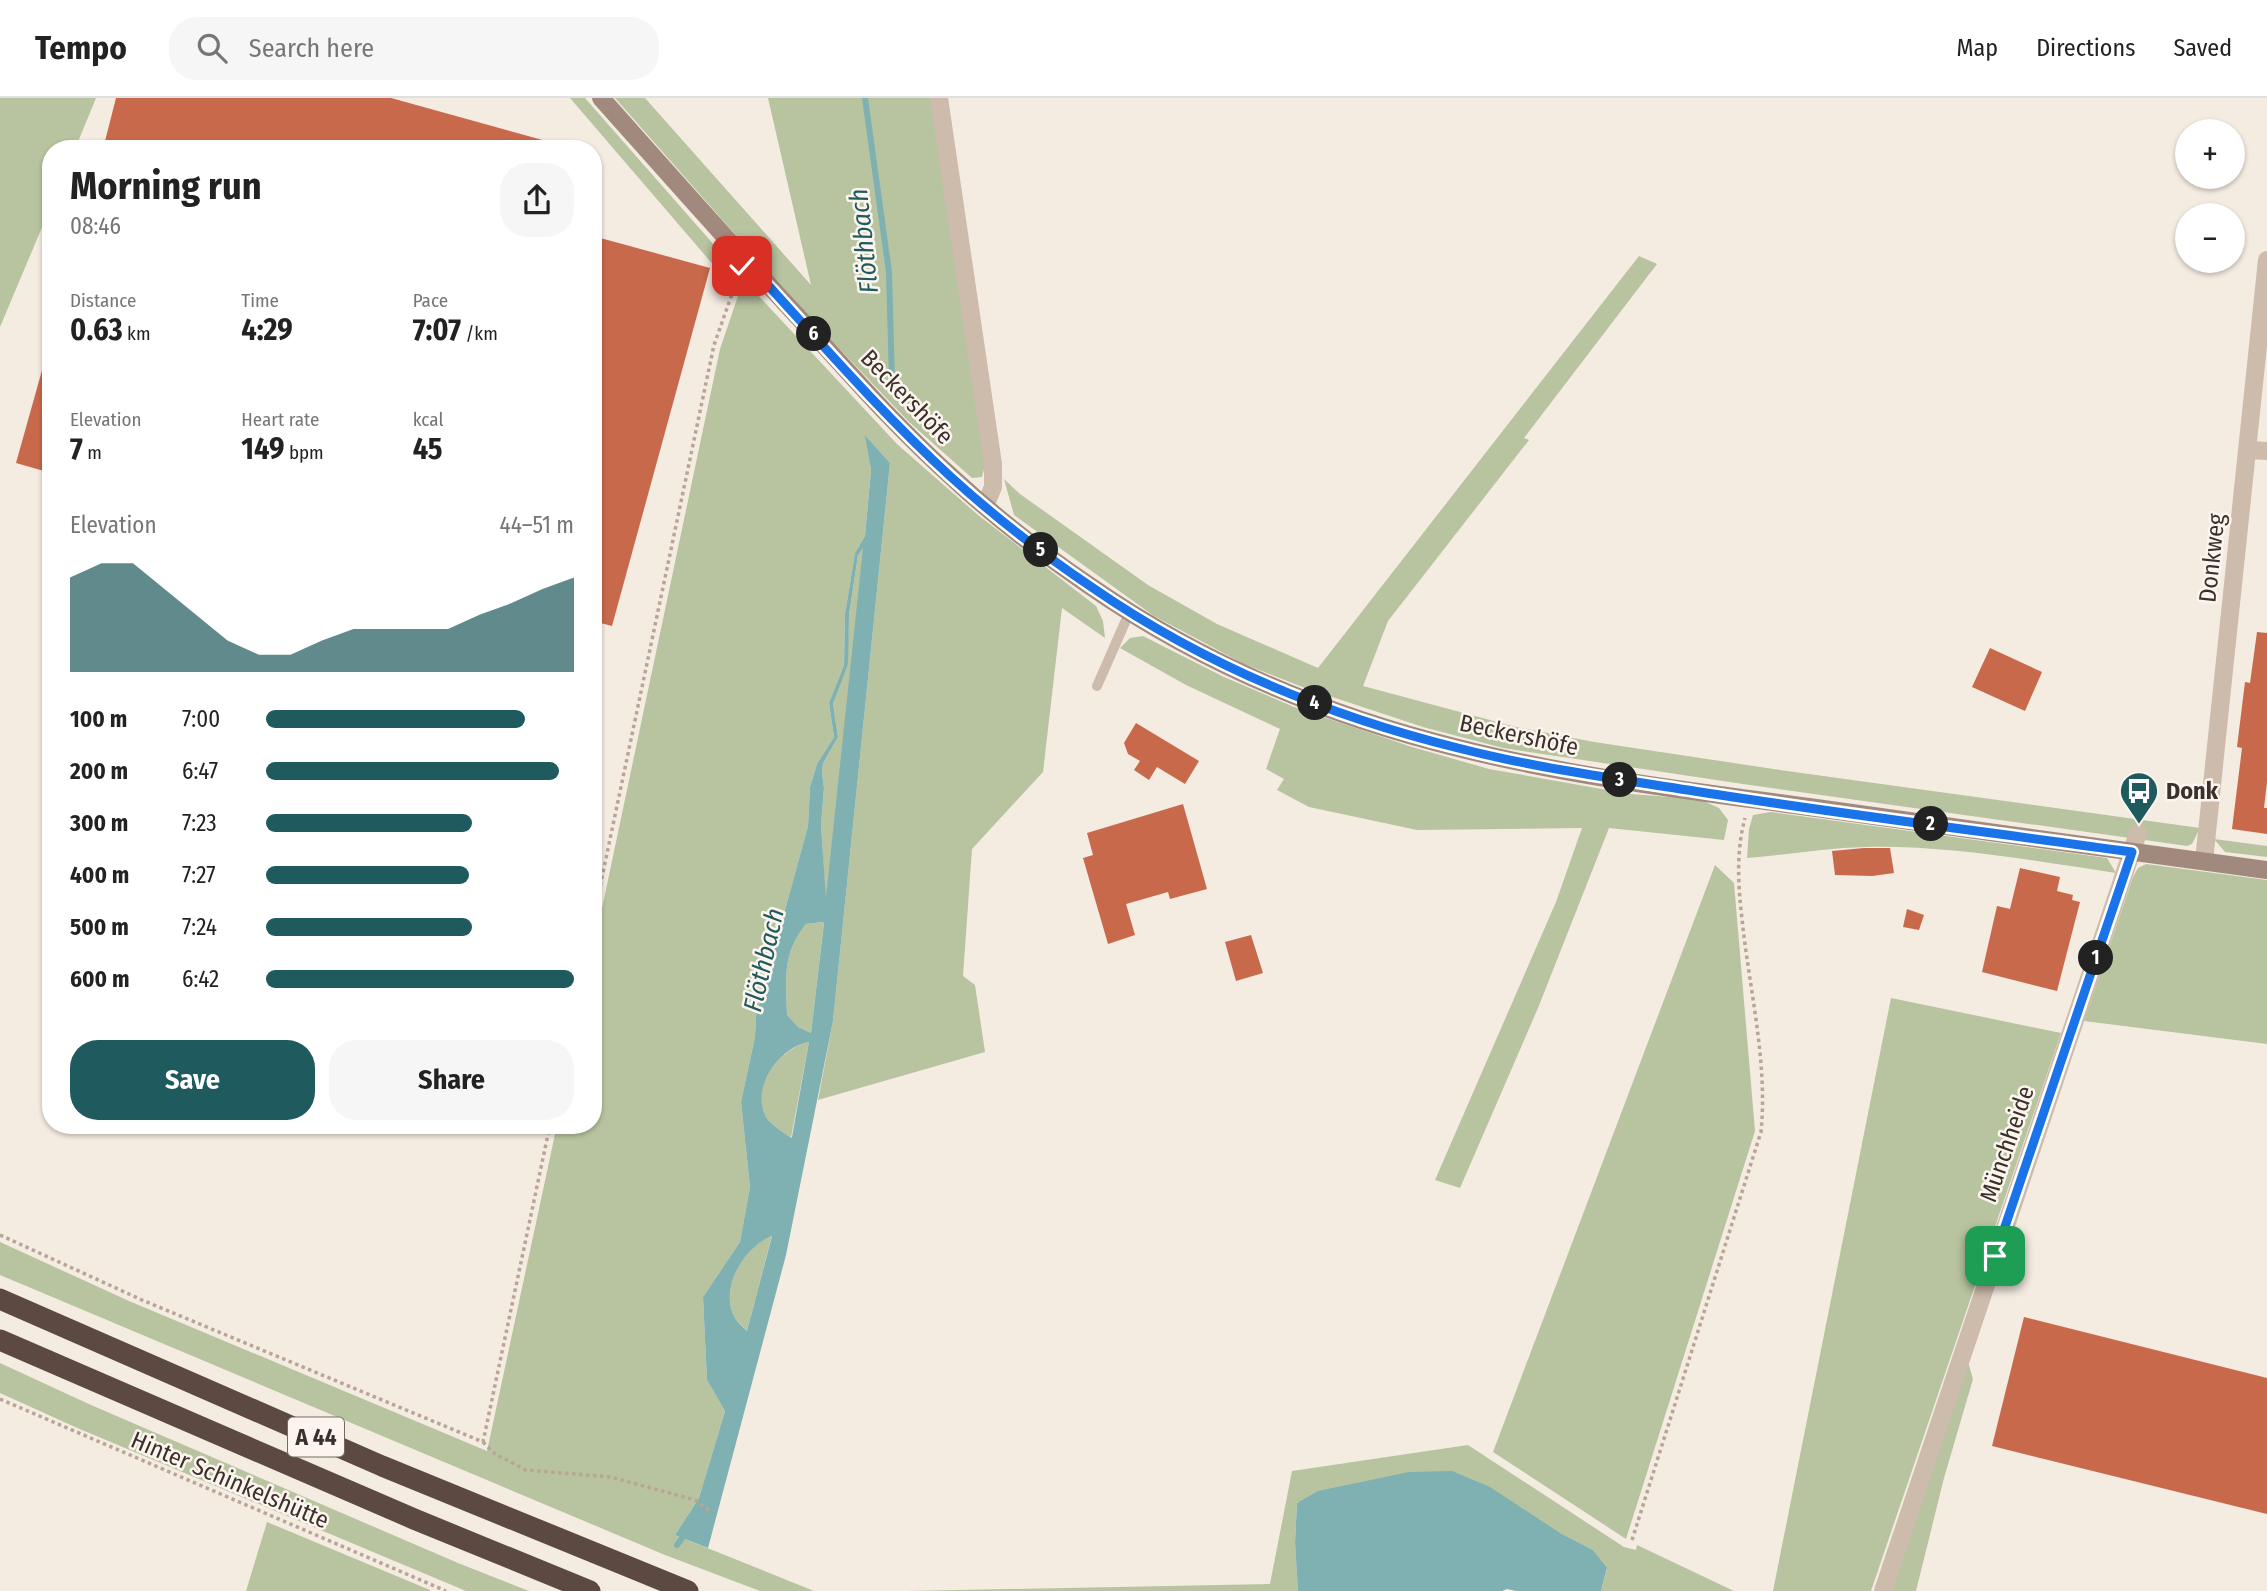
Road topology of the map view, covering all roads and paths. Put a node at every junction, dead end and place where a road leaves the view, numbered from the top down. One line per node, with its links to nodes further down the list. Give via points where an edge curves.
1 (601, 98): 4 (street, Beckershöfe)
2 (939, 98): 7 (street, Beckershöfe, via 992,456 992,486)
3 (2267, 260): 5 (street, Donkweg)
4 (746, 261): 7 (street, Beckershöfe, via 885,411); 15 (path, via 715,345)
5 (2248, 450): 6 (street); 13 (street, Donkweg)
6 (2267, 451)
7 (985, 506): 8 (street, Beckershöfe)
8 (1129, 611): 9 (lane); 10 (street, Beckershöfe, via 1250,676 1391,729 1528,764)
9 (1097, 686)
10 (1751, 799): 12 (street, Beckershöfe); 23 (path, via 1738,864 1761,1069 1761,1132)
11 (2138, 834): 12 (street, Münchheide)
12 (2132, 852): 13 (street, Beckershöfe); 27 (street, Münchheide)
13 (2204, 861): 14 (street, Beckershöfe)
14 (2267, 870)
15 (602, 878)
16 (548, 1134): 21 (path)
17 (0, 1235): 21 (path, via 142,1300)
18 (0, 1299): 26 (highway, A 44, via 382,1466)
19 (0, 1340): 25 (highway, A 44)
20 (0, 1399): 24 (path, Hinter Schinkelshütte)
21 (483, 1442): 22 (path, via 495,1454 526,1470 611,1477 695,1500)
22 (711, 1512)
23 (1632, 1540)
24 (446, 1591)
25 (590, 1591)
26 (688, 1591)
27 (1883, 1591)

